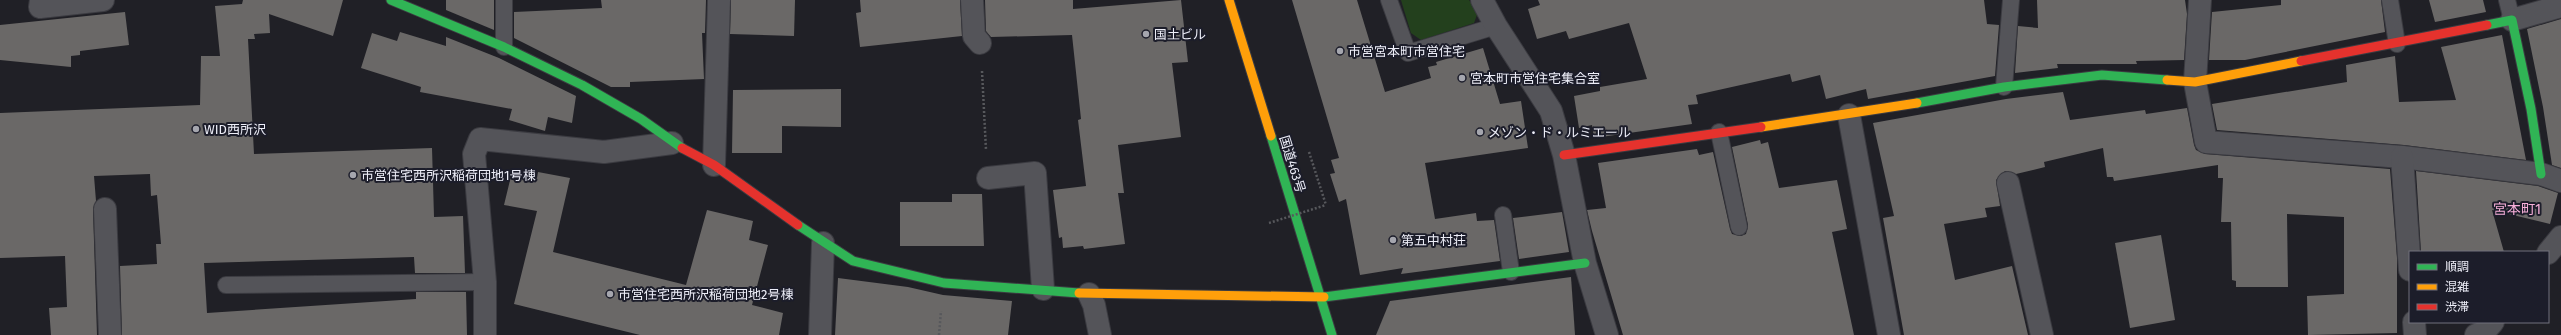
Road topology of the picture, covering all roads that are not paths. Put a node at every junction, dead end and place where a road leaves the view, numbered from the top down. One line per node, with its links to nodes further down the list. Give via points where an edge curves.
1 (41, 0): 2 (street, via 40,7)
2 (103, 0)
3 (392, 0): 18 (main road)
4 (504, 0): 18 (lane)
5 (719, 0): 26 (street)
6 (972, 0): 16 (street, via 974,36)
7 (1229, 0): 44 (main road, 国道463号)
8 (1389, 0): 15 (lane, via 1408,54)
9 (1482, 0): 15 (street)
10 (2011, 0): 20 (lane)
11 (2200, 0): 19 (street)
12 (2390, 0): 17 (lane)
13 (2561, 6): 14 (street)
14 (2510, 10): 17 (main road); 27 (main road, via 2531,109)
15 (1496, 26): 24 (street, via 1551,111)
16 (980, 43)
17 (2397, 44): 19 (main road)
18 (504, 47): 23 (main road, via 582,85 641,119)
19 (2195, 82): 20 (main road, via 2102,75); 25 (street, via 2206,142)
20 (2004, 87): 21 (main road)
21 (1849, 115): 22 (main road); 53 (street)
22 (1719, 132): 24 (main road); 33 (lane)
23 (672, 143): 26 (main road); 40 (street, via 604,152 480,139 474,154)
24 (1564, 155): 38 (street)
25 (2402, 157): 27 (street); 37 (street)
26 (714, 165): 35 (main road)
27 (2541, 174): 29 (street)
28 (988, 178): 42 (street, via 1035,174)
29 (2561, 181)
30 (2008, 183): 54 (street)
31 (105, 209): 47 (street)
32 (1503, 215): 39 (lane)
33 (1739, 226)
34 (2561, 237): 36 (street)
35 (823, 243): 42 (main road, via 853,261 944,283); 49 (street)
36 (2549, 252)
37 (2409, 256)
38 (1585, 263): 39 (main road); 52 (street)
39 (1511, 272): 44 (main road)
40 (485, 282): 41 (lane); 48 (street)
41 (226, 285)
42 (1043, 289): 43 (main road)
43 (1089, 294): 44 (main road); 50 (street)
44 (1320, 297): 51 (main road, 国道463号)
45 (2414, 323): 55 (street)
46 (2492, 323): 56 (street, via 2484,332)
47 (110, 335)
48 (485, 335)
49 (820, 335)
50 (1100, 335)
51 (1332, 335)
52 (1607, 335)
53 (1889, 335)
54 (2042, 335)
55 (2415, 335)
56 (2476, 335)

